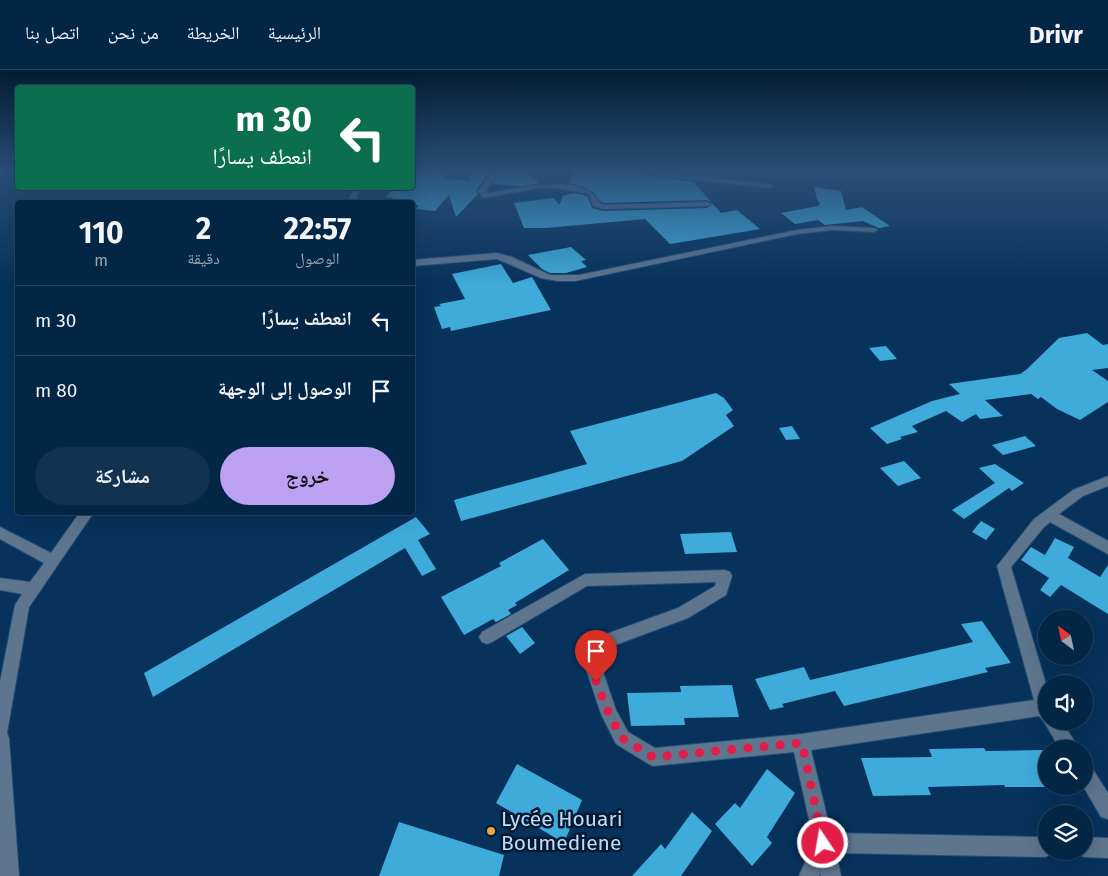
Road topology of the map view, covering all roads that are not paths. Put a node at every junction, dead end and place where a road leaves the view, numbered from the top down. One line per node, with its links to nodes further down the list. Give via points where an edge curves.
1 (874, 230): 2 (street, via 832,228 797,232 558,280 506,257)
2 (415, 263)
3 (1108, 481): 5 (street, via 1078,493)
4 (86, 515): 8 (street)
5 (1049, 515): 7 (street); 13 (street, via 1004,566)
6 (0, 532): 8 (street)
7 (1108, 548)
8 (53, 561): 10 (street)
9 (0, 584): 10 (street)
10 (33, 589): 12 (street, via 22,605)
11 (487, 637): 17 (street, via 585,580 725,576 722,590 683,613 604,642 594,669 609,714 622,738 653,757)
12 (4, 678): 15 (street)
13 (1038, 682)
14 (1038, 714): 17 (street)
15 (0, 728)
16 (0, 738): 24 (street)
17 (802, 743): 20 (street)
18 (1093, 786): 19 (street)
19 (1108, 810)
20 (823, 843): 21 (street); 25 (street); 26 (street)
21 (1038, 847)
22 (1093, 847): 23 (street)
23 (1108, 848)
24 (9, 876)
25 (809, 876)
26 (831, 876)

